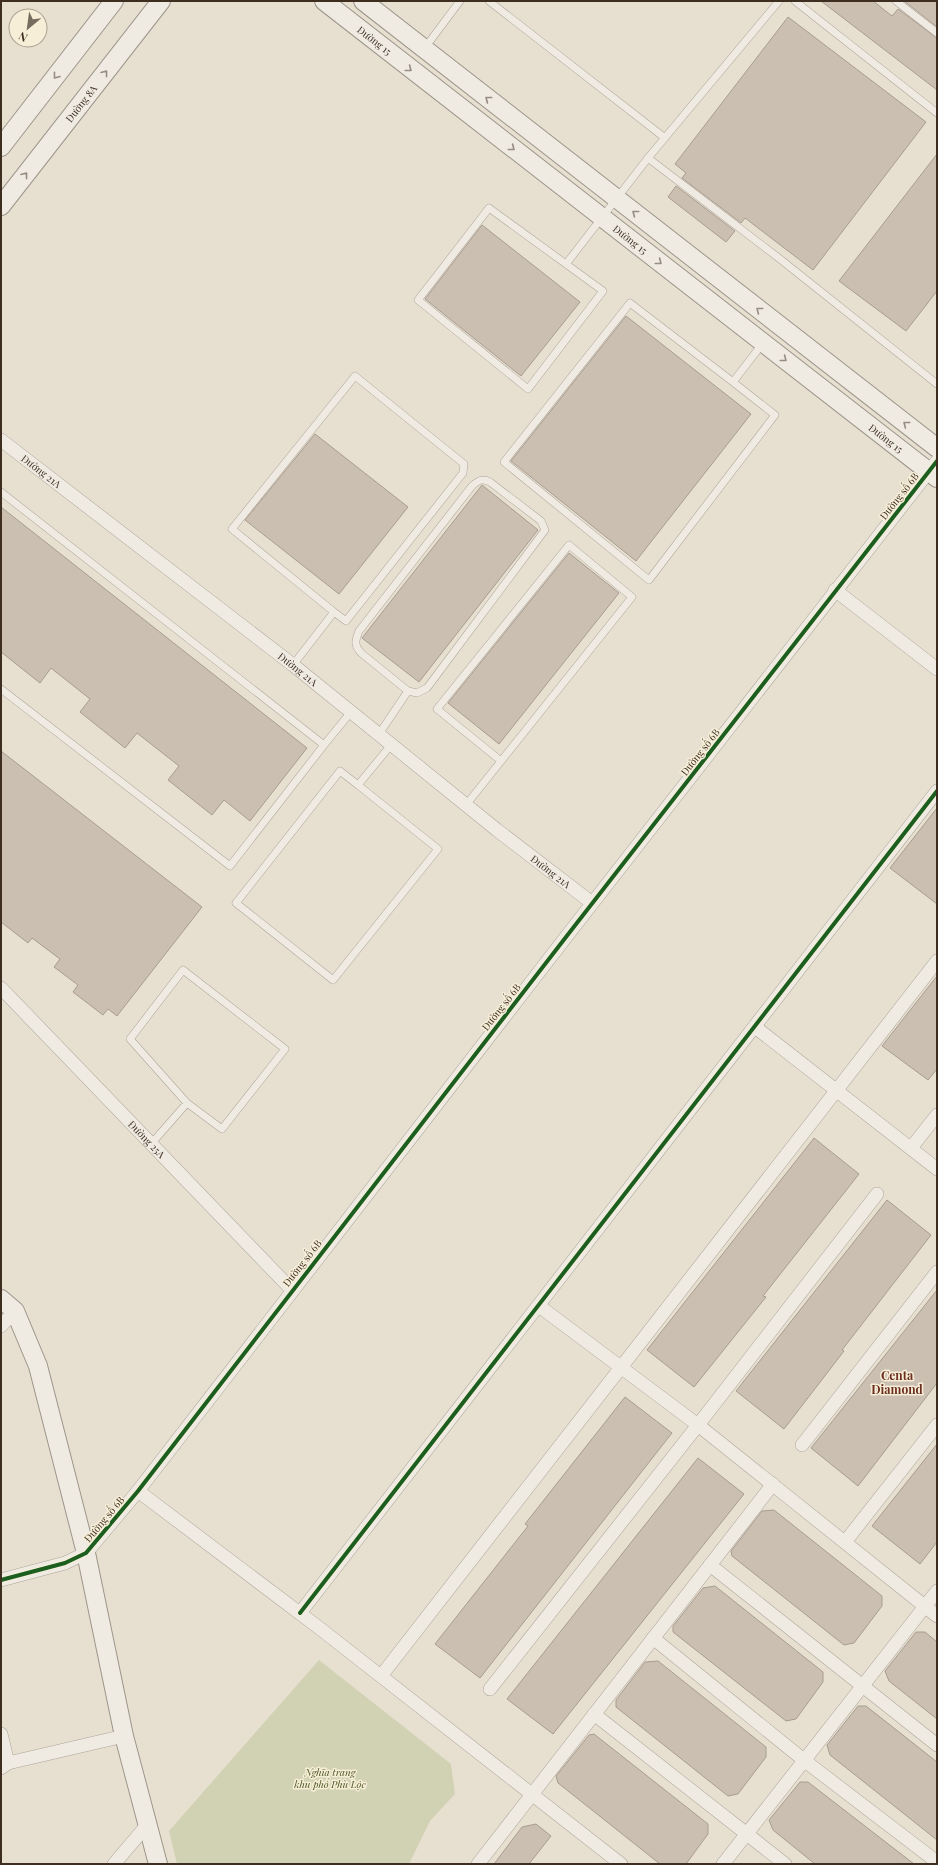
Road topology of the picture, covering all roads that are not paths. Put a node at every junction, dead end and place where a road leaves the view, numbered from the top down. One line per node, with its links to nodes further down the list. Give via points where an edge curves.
1 (114, 1): 14 (street, one-way to 14)
2 (161, 1): 17 (street, Đường 8A, one-way to 2)
3 (324, 1): 18 (street, Đường 15, one-way to 18)
4 (363, 1): 11 (street)
5 (490, 1): 13 (lane)
6 (779, 1): 13 (lane)
7 (795, 1): 12 (lane)
8 (896, 1): 10 (lane)
9 (456, 2): 11 (lane)
10 (937, 33)
11 (424, 49): 16 (street, one-way to 11)
12 (937, 112)
13 (664, 138): 15 (lane)
14 (1, 147)
15 (648, 158): 16 (lane); 22 (lane)
16 (617, 199): 18 (lane); 24 (street, one-way to 16)
17 (1, 206)
18 (602, 218): 19 (lane); 20 (street, Đường 15, one-way to 20)
19 (566, 264): 19 (lane, via 603,291 528,389 418,300 489,208)
20 (764, 343): 21 (lane); 25 (street, Đường 15, one-way to 25)
21 (733, 382): 21 (lane, via 775,415 649,580 504,462 630,303)
22 (937, 384)
23 (1, 440): 29 (street, Đường 21A)
24 (937, 448)
25 (934, 470): 27 (street, Đường số 6B)
26 (1, 492): 35 (lane)
27 (835, 590): 30 (street); 41 (street, Đường số 6B)
28 (334, 612): 28 (lane, via 346,622 463,473 464,464 355,376 232,529); 29 (lane)
29 (293, 665): 33 (street, Đường 21A)
30 (937, 669)
31 (1, 689): 35 (lane, via 230,866)
32 (408, 691): 32 (lane, via 417,693 427,688 545,530 541,521 484,479 472,486 359,631 356,639 355,646 361,654); 34 (lane)
33 (351, 712): 34 (street, Đường 21A); 35 (lane)
34 (379, 734): 36 (street, Đường 21A)
35 (324, 745)
36 (391, 745): 38 (lane); 40 (street, Đường 21A)
37 (501, 761): 37 (lane, via 632,597 569,545 436,709); 40 (lane)
38 (358, 785): 38 (lane, via 438,849 333,980 236,903 340,771)
39 (937, 791): 44 (street)
40 (466, 805): 41 (street, Đường 21A)
41 (592, 903): 53 (street, Đường số 6B)
42 (937, 961): 45 (street)
43 (1, 988): 48 (street, Đường 25A)
44 (755, 1027): 45 (street); 55 (street)
45 (836, 1090): 49 (street); 58 (street)
46 (187, 1103): 46 (lane, via 222,1129 285,1049 183,970 130,1039); 48 (lane)
47 (937, 1115): 49 (street)
48 (151, 1144): 53 (street, Đường 25A)
49 (910, 1148): 50 (street)
50 (937, 1169)
51 (877, 1194): 60 (street)
52 (937, 1272): 61 (street)
53 (292, 1290): 63 (street, Đường số 6B)
54 (1, 1299): 56 (street)
55 (539, 1306): 58 (street); 70 (street)
56 (15, 1311): 57 (street); 65 (street, via 38,1366)
57 (1, 1326)
58 (622, 1367): 60 (street); 73 (street)
59 (937, 1425): 64 (street)
60 (698, 1426): 62 (street); 75 (street)
61 (802, 1445)
62 (773, 1484): 64 (street); 66 (street)
63 (138, 1490): 65 (street, Đường số 6B); 70 (street)
64 (845, 1542): 69 (street)
65 (86, 1553): 67 (street, via 65,1563); 78 (street)
66 (710, 1565): 72 (street); 74 (street)
67 (1, 1580)
68 (937, 1591): 69 (street)
69 (925, 1606): 71 (street); 74 (street)
70 (300, 1613): 73 (street)
71 (937, 1616)
72 (652, 1638): 76 (street); 80 (street)
73 (381, 1676): 82 (street)
74 (863, 1686): 79 (street); 80 (street)
75 (490, 1689)
76 (594, 1714): 82 (street); 84 (street)
77 (1, 1734): 81 (street)
78 (124, 1736): 81 (street); 83 (street)
79 (937, 1745)
80 (805, 1762): 84 (street); 85 (street)
81 (4, 1766)
82 (533, 1795): 88 (street); 89 (street)
83 (148, 1824): 86 (street); 87 (street)
84 (746, 1834): 90 (street); 91 (street)
85 (937, 1862)
86 (114, 1864)
87 (158, 1864)
88 (478, 1864)
89 (621, 1864)
90 (723, 1864)
91 (785, 1864)

